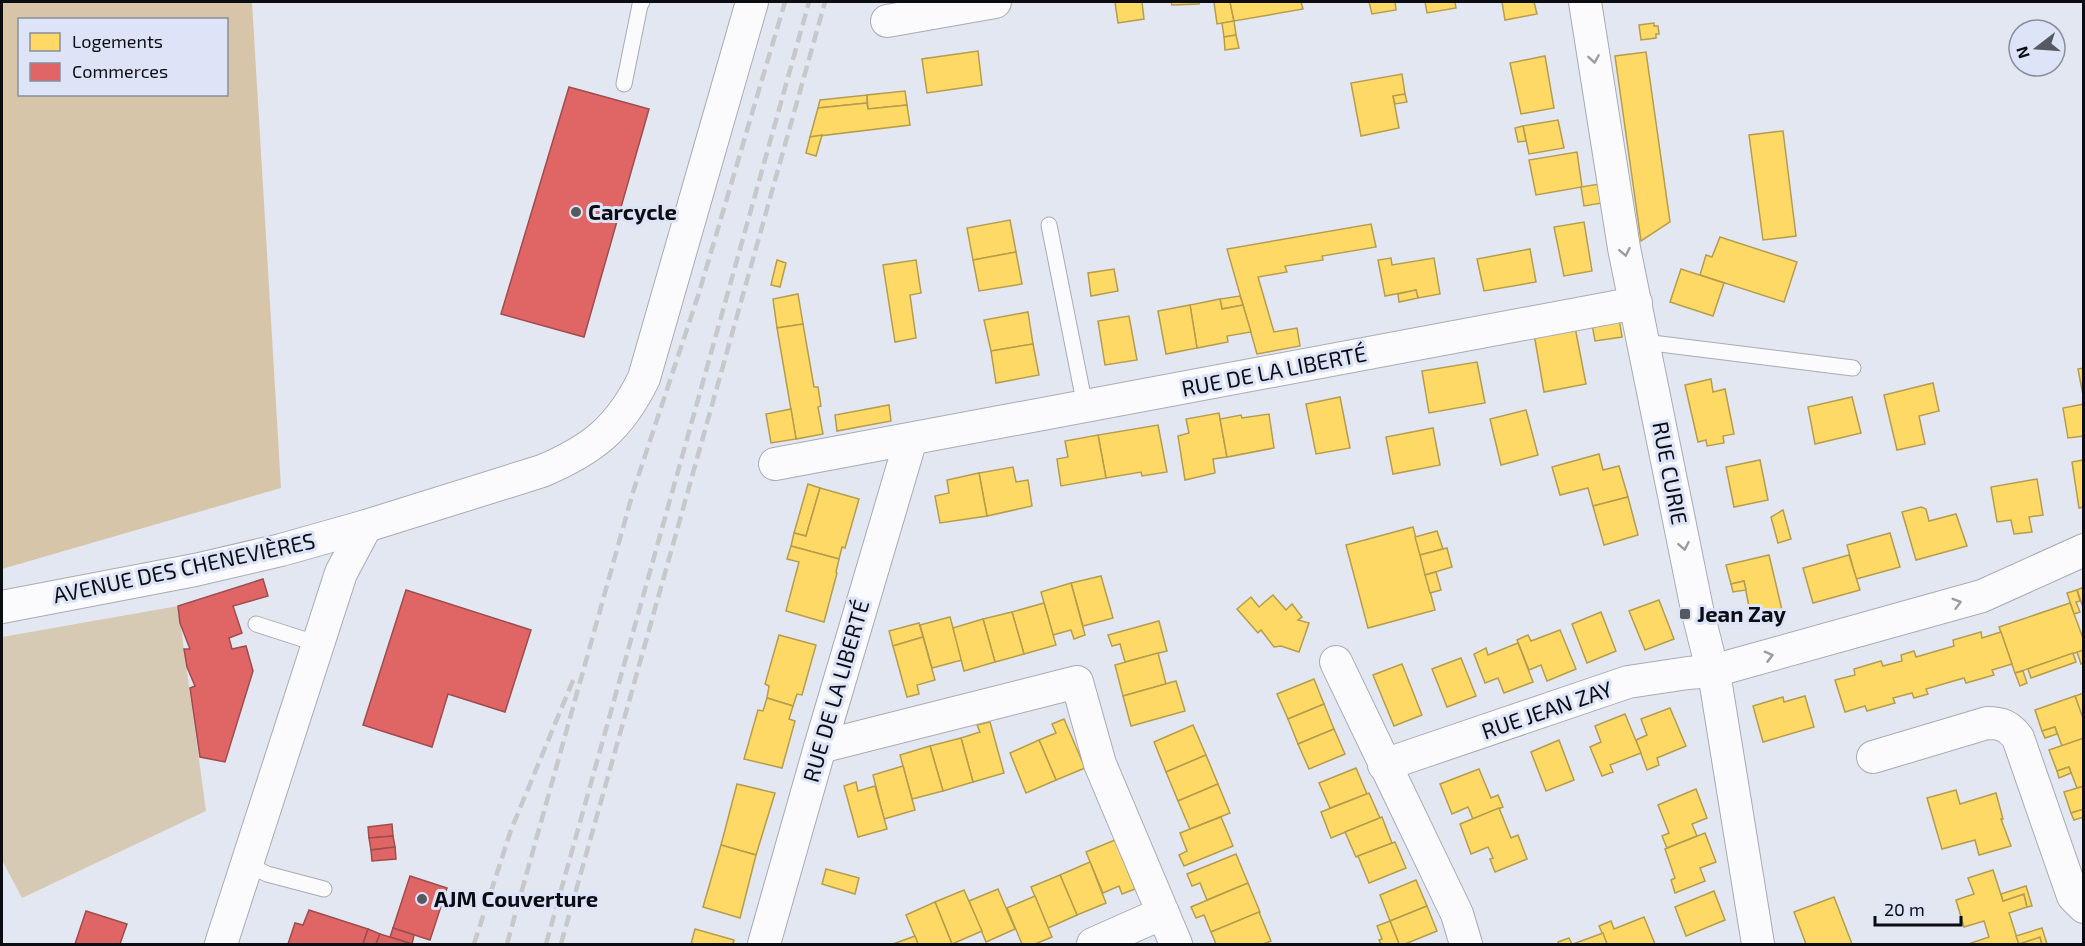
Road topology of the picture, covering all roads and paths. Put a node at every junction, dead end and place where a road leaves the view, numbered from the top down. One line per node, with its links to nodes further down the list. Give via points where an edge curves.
1 (642, 2): 6 (lane)
2 (752, 2): 14 (street, AVENUE DES CHENEVIÈRES, via 644,378 621,418 568,460)
3 (995, 2): 5 (street)
4 (1585, 2): 8 (street, RUE CURIE, one-way to 8)
5 (887, 21)
6 (624, 84)
7 (1049, 225): 11 (lane)
8 (1636, 303): 9 (street, RUE CURIE); 11 (street, RUE DE LA LIBERTÉ)
9 (1644, 342): 10 (lane); 20 (street, RUE CURIE, one-way to 20, via 1696,609)
10 (1853, 368)
11 (1084, 406): 12 (street, RUE DE LA LIBERTÉ)
12 (911, 439): 13 (street, RUE DE LA LIBERTÉ); 21 (street, RUE DE LA LIBERTÉ)
13 (775, 464)
14 (366, 526): 16 (street, AVENUE DES CHENEVIÈRES, via 195,570); 18 (street, AVENUE DES CHENEVIÈRES, via 341,573)
15 (2084, 550): 20 (street, RUE JEAN ZAY, one-way to 15, via 1982,596)
16 (2, 607)
17 (256, 624): 18 (lane)
18 (318, 644): 24 (street, AVENUE DES CHENEVIÈRES)
19 (1336, 662): 23 (street)
20 (1713, 671): 23 (street, RUE JEAN ZAY, via 1628,682); 28 (street, RUE CURIE)
21 (820, 747): 27 (street, via 1077,682 1100,764); 30 (street, RUE DE LA LIBERTÉ)
22 (1873, 757): 26 (street, via 1987,723 2010,727 2019,738 2073,896)
23 (1384, 765): 33 (street, via 1457,914)
24 (247, 864): 25 (lane, via 267,874); 29 (street, AVENUE DES CHENEVIÈRES)
25 (324, 889)
26 (2084, 907)
27 (1163, 913): 31 (street); 32 (street)
28 (1756, 944)
29 (221, 945)
30 (764, 945)
31 (1093, 945)
32 (1176, 945)
33 (1466, 945)

